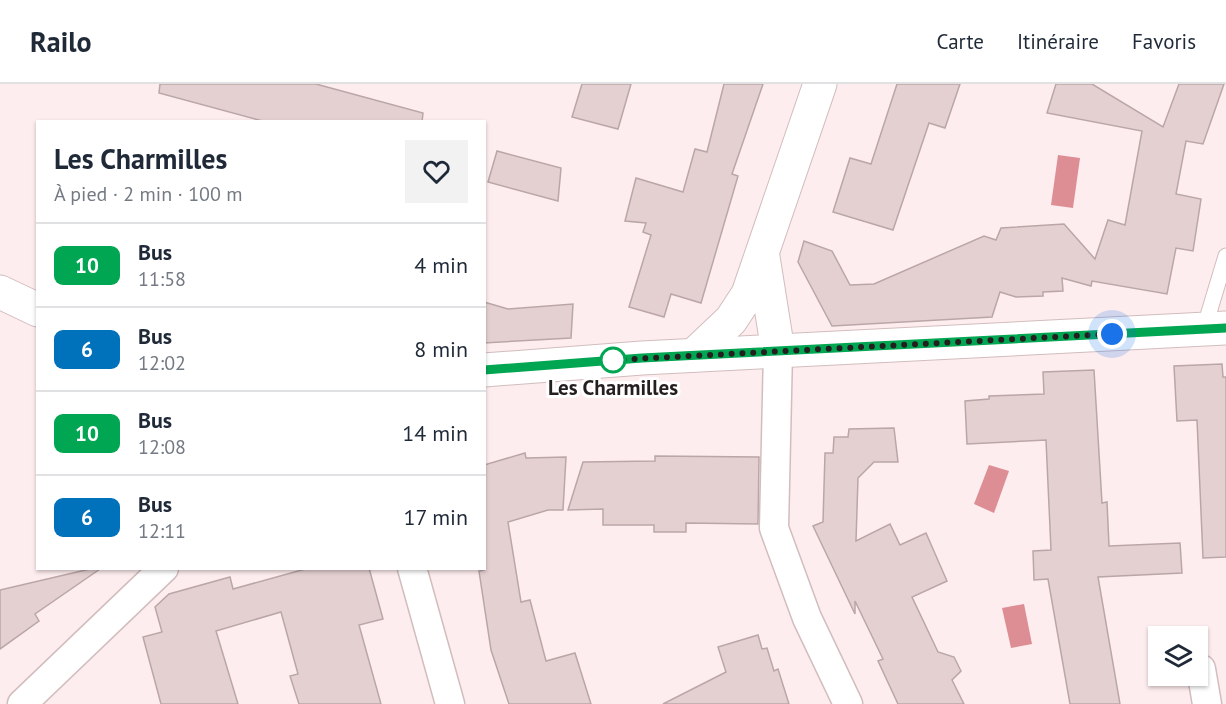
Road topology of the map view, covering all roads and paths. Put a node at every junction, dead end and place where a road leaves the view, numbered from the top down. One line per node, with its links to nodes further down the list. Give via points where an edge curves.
1 (820, 84): 2 (street)
2 (762, 253): 7 (street); 8 (street, via 748,294 730,320)
3 (1226, 256): 6 (lane)
4 (0, 292): 5 (street)
5 (36, 309)
6 (1215, 328): 7 (street)
7 (778, 351): 8 (street); 15 (street, via 774,528 807,618)
8 (694, 355): 9 (street)
9 (486, 370)
10 (162, 570): 13 (street)
11 (413, 570): 14 (street)
12 (1204, 686): 16 (street)
13 (22, 704)
14 (450, 704)
15 (848, 704)
16 (1207, 704)

